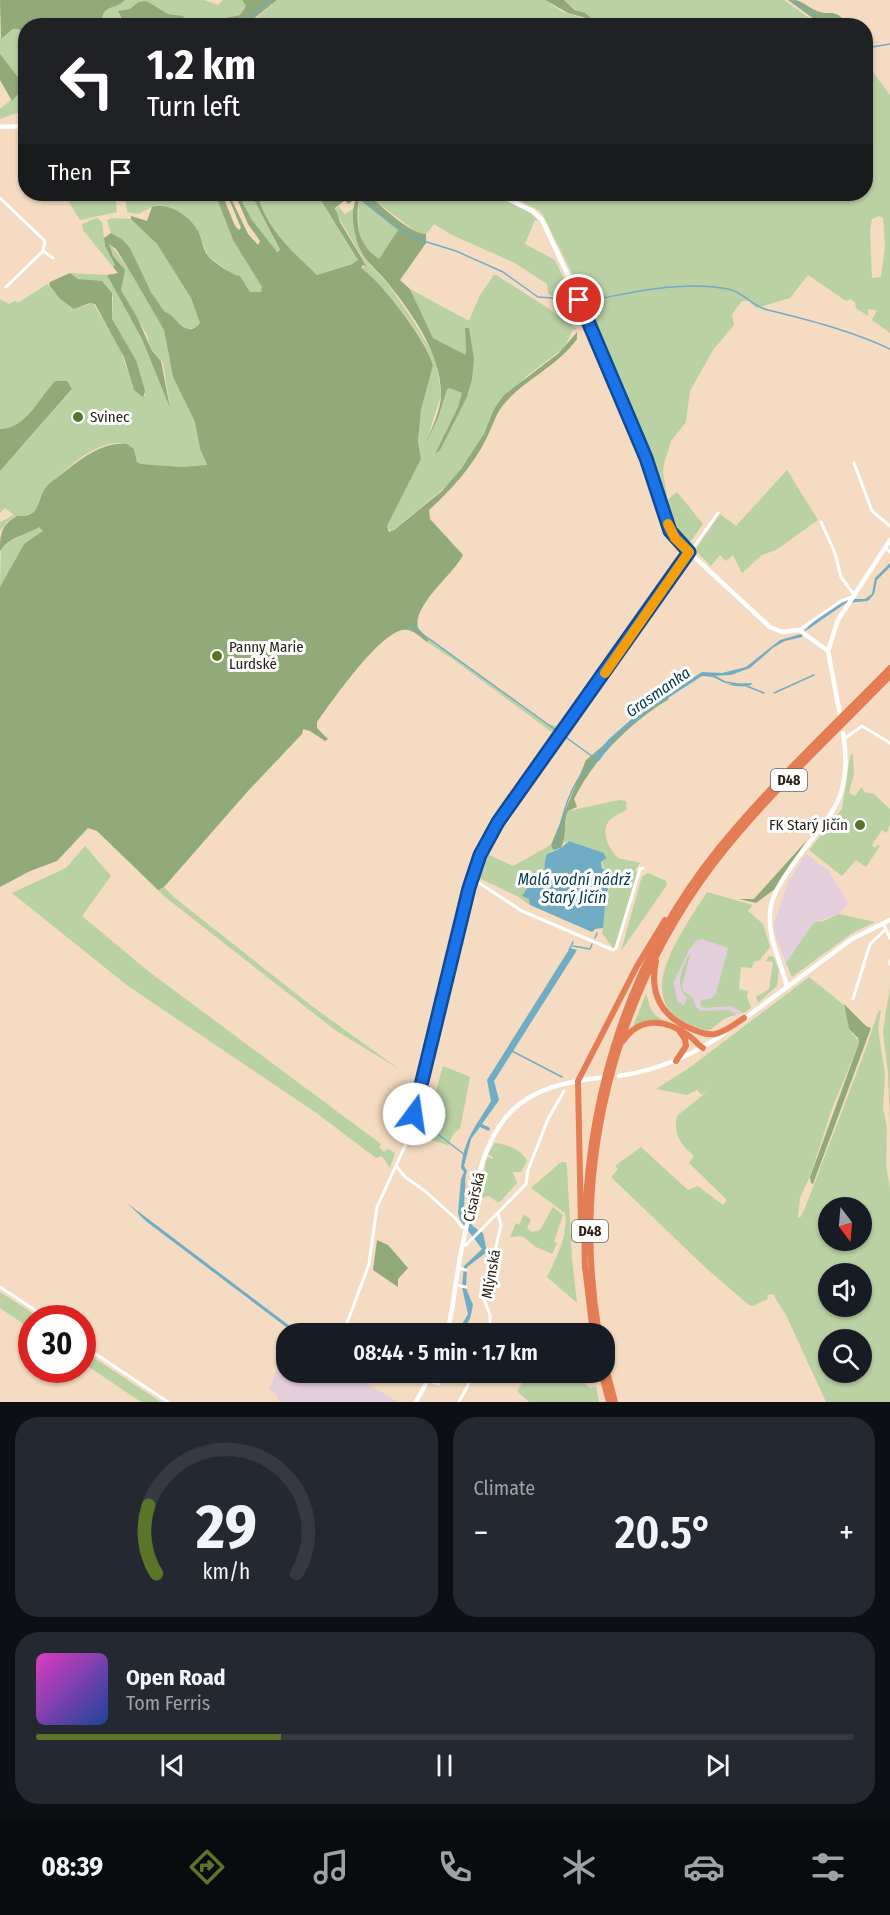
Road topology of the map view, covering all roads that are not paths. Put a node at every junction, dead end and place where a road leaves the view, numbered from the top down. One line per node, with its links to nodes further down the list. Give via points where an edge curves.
1 (18, 126): 2 (street)
2 (0, 127)
3 (0, 198): 5 (street, via 44,238)
4 (512, 201): 14 (street, via 542,220 646,458 670,531)
5 (43, 252): 6 (street); 7 (street)
6 (53, 258)
7 (6, 287)
8 (854, 463): 11 (street, via 872,511)
9 (718, 513): 14 (street)
10 (821, 522): 16 (street)
11 (890, 526)
12 (890, 540): 13 (street)
13 (885, 547): 15 (street); 16 (street)
14 (689, 552): 17 (street, via 770,627 782,632); 26 (street, via 498,822)
15 (890, 552)
16 (852, 599): 17 (street, via 841,601); 18 (street, via 838,620)
17 (801, 631): 18 (street)
18 (828, 651): 22 (street)
19 (890, 668): 21 (highway, D48)
20 (890, 676): 21 (highway, D48)
21 (848, 716): 22 (highway, D48)
22 (839, 728): 23 (street); 27 (highway, D48, via 738,825); 32 (highway, D48, via 723,853)
23 (844, 739): 24 (street, via 862,726); 33 (street, via 846,775 836,807 793,863 771,904 771,933)
24 (890, 743)
25 (643, 868): 26 (street, via 613,950 522,911)
26 (472, 879): 46 (street, via 409,1137)
27 (688, 891): 40 (highway, D48, via 637,982); 43 (highway, via 636,966)
28 (890, 920): 29 (street)
29 (883, 923): 30 (street); 33 (street, via 852,939)
30 (886, 929): 31 (street); 34 (street, via 870,944)
31 (890, 938)
32 (659, 950): 36 (highway, via 653,976 656,997 666,1014); 38 (highway, D48)
33 (787, 987): 35 (street)
34 (853, 999)
35 (744, 1018): 36 (highway, via 713,1034); 37 (street)
36 (683, 1029): 37 (highway, via 698,1036); 38 (highway, via 660,1022 640,1024 626,1037); 39 (highway, via 686,1046)
37 (703, 1048): 39 (street)
38 (616, 1057): 40 (highway, D48)
39 (676, 1061): 41 (street)
40 (610, 1065): 44 (highway, D48)
41 (619, 1076)
42 (608, 1077): 43 (street, Císařská)
43 (578, 1081): 48 (street, Císařská, via 548,1087 519,1104 495,1132 484,1153); 50 (highway)
44 (604, 1088): 50 (highway, D48, via 587,1178); 59 (highway, D48, via 591,1201)
45 (564, 1091): 47 (street, via 548,1119 526,1184)
46 (397, 1167): 48 (street); 55 (street, via 377,1207 369,1264)
47 (498, 1214): 49 (street); 57 (street, Mlýnská, via 501,1225 484,1299)
48 (466, 1228): 49 (street, Císařská)
49 (463, 1244): 51 (street, Císařská, via 462,1269)
50 (585, 1269): 58 (highway, D48)
51 (456, 1285): 53 (street); 56 (street, Císařská)
52 (0, 1287): 54 (street)
53 (464, 1287)
54 (27, 1305)
55 (347, 1323)
56 (449, 1323)
57 (490, 1323)
58 (592, 1323)
59 (598, 1323)
60 (96, 1354): 65 (street)
61 (434, 1383): 66 (street)
62 (469, 1383): 67 (street)
63 (604, 1383): 68 (highway)
64 (610, 1383): 69 (highway)
65 (168, 1402)
66 (416, 1402)
67 (459, 1402)
68 (609, 1402)
69 (615, 1402)

